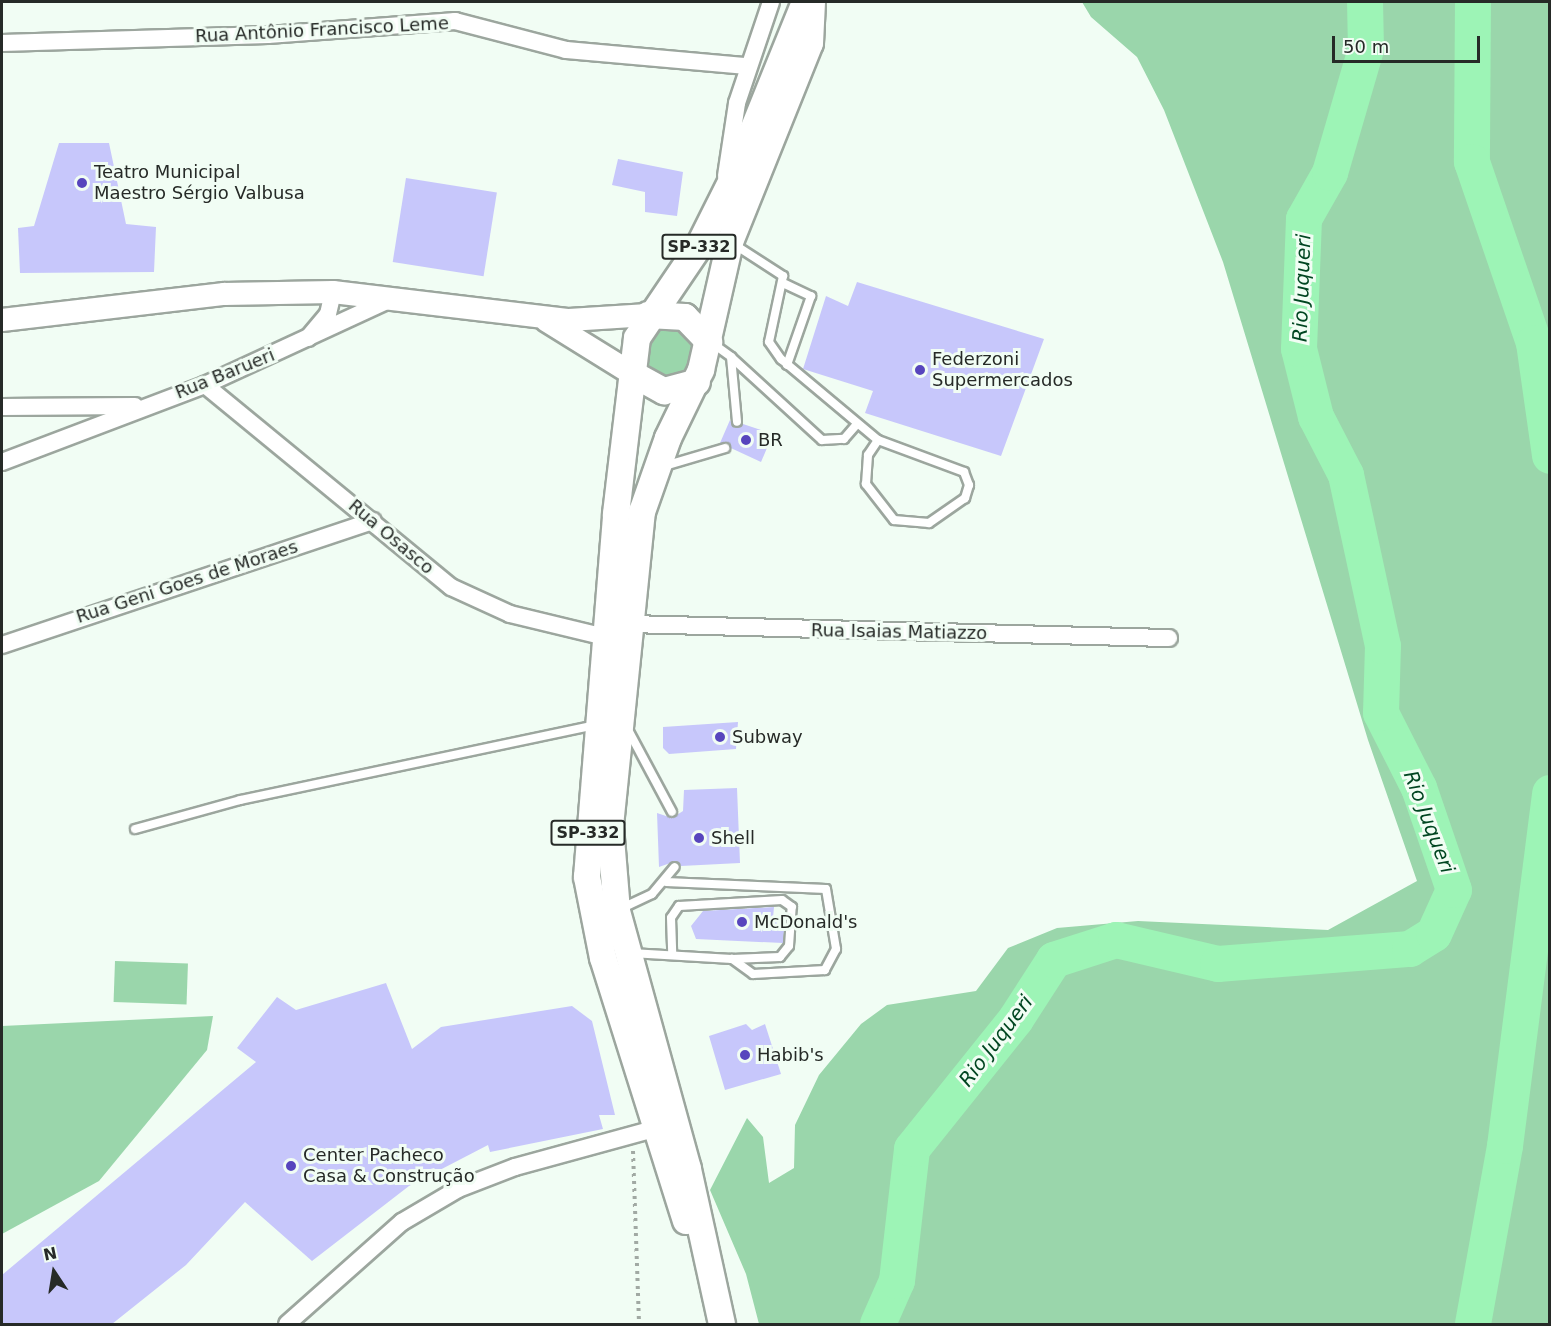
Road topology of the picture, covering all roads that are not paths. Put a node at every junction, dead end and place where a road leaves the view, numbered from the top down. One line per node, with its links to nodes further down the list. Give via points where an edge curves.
1 (771, 2): 5 (street)
2 (805, 2): 6 (main road, SP-332)
3 (812, 2): 7 (main road, SP-332, via 810,43)
4 (2, 43): 5 (street, Rua Antônio Francisco Leme, via 268,34 455,21 566,50)
5 (747, 66): 6 (street)
6 (723, 197): 11 (main road, SP-332, via 682,274)
7 (730, 242): 8 (lane, via 778,269); 15 (main road, SP-332)
8 (785, 284): 17 (lane, via 769,342); 17 (lane, via 811,296)
9 (333, 292): 10 (street); 13 (street, via 224,294); 14 (street, Rua Barueri, via 328,314)
10 (396, 296): 12 (street); 14 (street, Rua Barueri)
11 (648, 315): 12 (street, via 589,320); 15 (main road, via 685,317); 18 (main road, SP-332, via 633,349)
12 (538, 316): 18 (street)
13 (2, 321)
14 (305, 341): 20 (street, Rua Barueri)
15 (709, 342): 16 (lane); 19 (main road, SP-332)
16 (731, 357): 23 (lane); 24 (lane, via 822,440 844,439)
17 (788, 365): 24 (lane)
18 (631, 373): 19 (main road, via 664,391); 31 (main road, SP-332)
19 (697, 382): 28 (main road, SP-332)
20 (205, 385): 21 (street, Rua Barueri); 29 (street, Rua Osasco)
21 (144, 406): 22 (street); 27 (street, Rua Barueri)
22 (2, 407)
23 (737, 422)
24 (856, 425): 25 (lane)
25 (878, 440): 25 (lane, via 868,455 866,484 894,520 929,523 965,498 969,485 964,472)
26 (725, 448): 28 (lane)
27 (2, 462)
28 (657, 467): 30 (main road, SP-332, via 640,522)
29 (374, 521): 31 (street, Rua Osasco, via 451,587 510,614); 33 (street, Rua Geni Goes de Moraes)
30 (629, 624): 32 (street, Rua Isaias Matiazzo); 34 (main road, SP-332)
31 (605, 637): 34 (main road, SP-332)
32 (1169, 638)
33 (2, 645)
34 (609, 721): 35 (lane); 36 (lane, via 240,800); 39 (main road, SP-332, via 610,826); 43 (main road, SP-332, via 588,837 591,908)
35 (672, 812)
36 (135, 829)
37 (675, 867): 38 (lane)
38 (666, 882): 39 (lane); 42 (lane, via 826,889 836,949 825,970 753,974)
39 (617, 911): 40 (main road, SP-332)
40 (628, 953): 41 (lane); 44 (main road, SP-332, via 688,1169)
41 (672, 955): 42 (lane); 42 (lane, via 671,918 679,906 789,903 794,924 786,952 773,959)
42 (732, 959)
43 (643, 1132): 44 (main road, SP-332); 45 (street, via 458,1189 402,1222)
44 (709, 1276): 46 (main road, SP-332)
45 (287, 1324)
46 (722, 1324)

